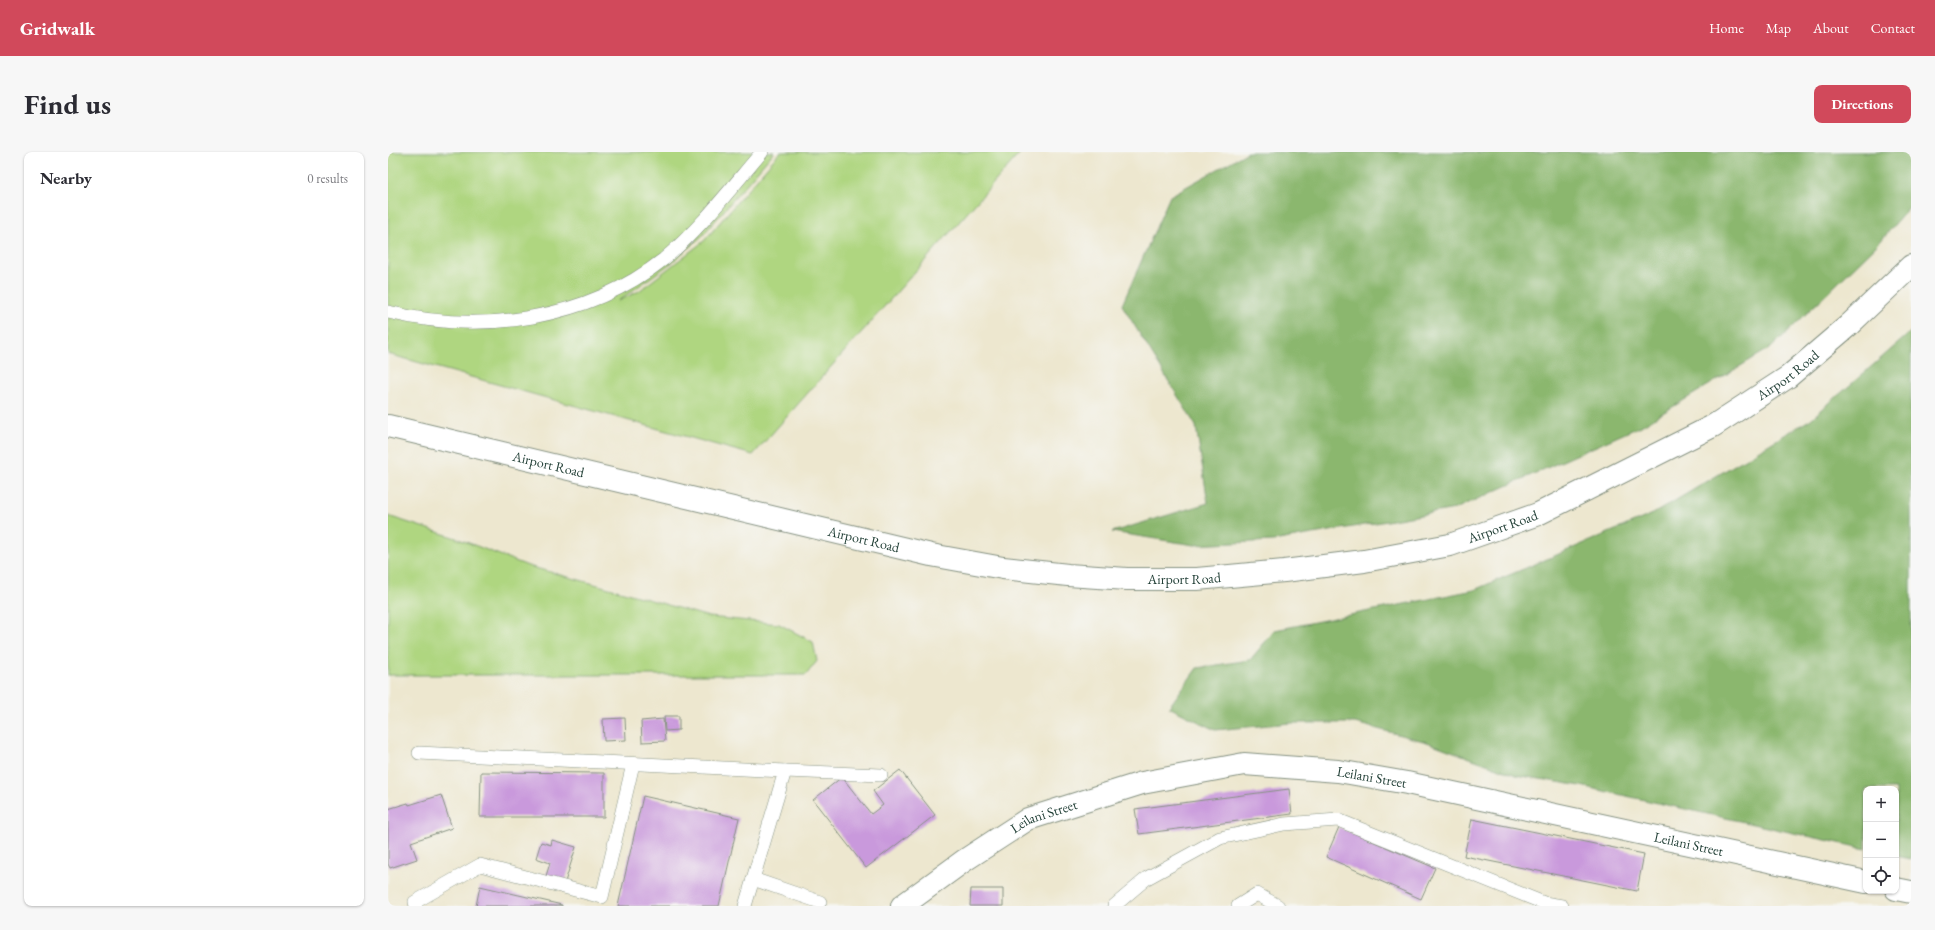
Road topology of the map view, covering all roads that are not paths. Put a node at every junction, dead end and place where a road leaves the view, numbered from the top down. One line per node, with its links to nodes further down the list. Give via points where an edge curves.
1 (762, 152): 3 (lane, via 687,238 663,259 600,297 526,319 478,323 438,321)
2 (1911, 266): 4 (street, Airport Road, via 1849,326 1775,385 1714,426 1538,514 1450,545 1364,561 1284,571 1197,579 1135,579 1003,568 931,555)
3 (388, 312)
4 (388, 426)
5 (419, 753): 6 (lane)
6 (633, 764): 7 (lane); 14 (lane, via 602,897 480,865 415,902)
7 (785, 771): 8 (lane); 9 (lane)
8 (881, 775)
9 (753, 879): 13 (lane); 15 (lane)
10 (1863, 881): 16 (street, Leilani Street, via 1407,783 1338,771 1244,764 1142,783 1028,819 965,860)
11 (1899, 890): 12 (street)
12 (1911, 892)
13 (820, 902)
14 (416, 906)
15 (745, 906)
16 (902, 906)
17 (1114, 906): 20 (lane, via 1147,878 1220,838 1284,824 1338,820 1544,903)
18 (1238, 906): 19 (lane, via 1257,894)
19 (1278, 906)
20 (1562, 906)

